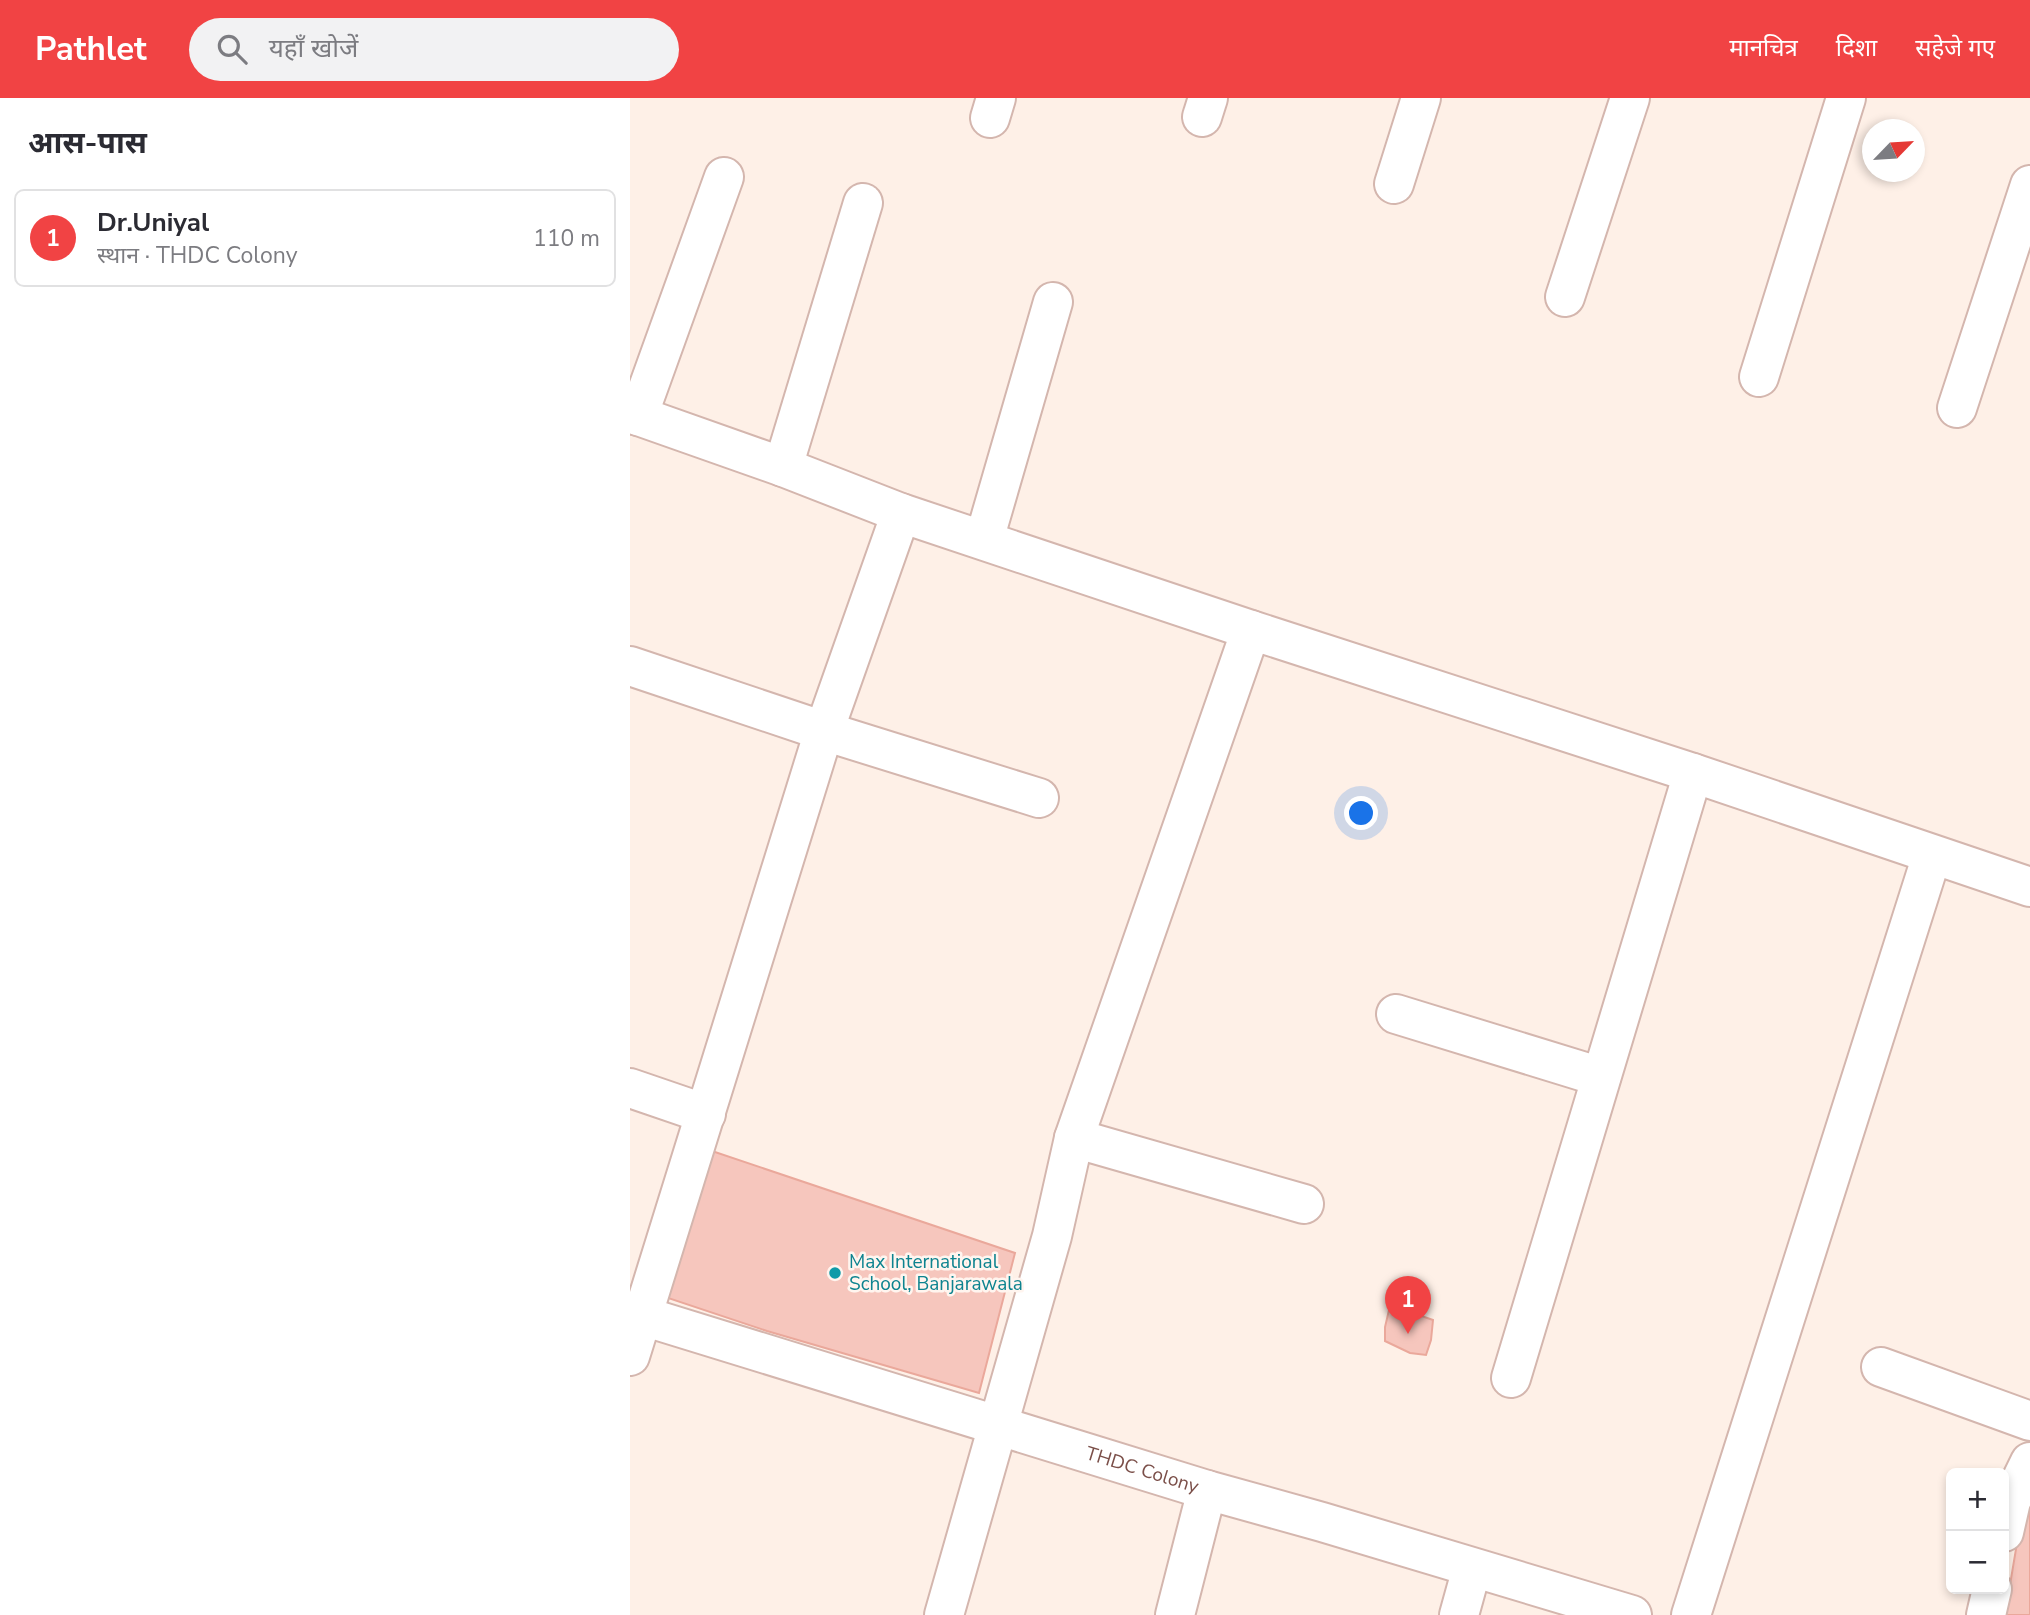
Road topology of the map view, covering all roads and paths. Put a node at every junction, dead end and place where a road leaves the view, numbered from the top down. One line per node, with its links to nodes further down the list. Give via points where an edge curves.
1 (1421, 98): 5 (street)
2 (1630, 98): 8 (street)
3 (1846, 98): 10 (street)
4 (724, 177): 12 (street)
5 (1394, 184)
6 (2030, 185): 11 (street)
7 (863, 203): 13 (street)
8 (1565, 297)
9 (1053, 302): 15 (street)
10 (1759, 377)
11 (1957, 408)
12 (634, 415): 13 (street)
13 (783, 467): 14 (street)
14 (901, 513): 15 (street); 18 (street)
15 (984, 540): 16 (street)
16 (1251, 630): 19 (street); 27 (street)
17 (630, 666): 18 (street)
18 (824, 731): 20 (street); 26 (street)
19 (1693, 773): 21 (street); 24 (street)
20 (1039, 799)
21 (1932, 855): 22 (street); 44 (street)
22 (2030, 887)
23 (1396, 1014): 24 (street)
24 (1601, 1077): 32 (street)
25 (630, 1088): 26 (street)
26 (706, 1114): 29 (street)
27 (1074, 1138): 28 (street); 34 (street)
28 (1304, 1204)
29 (637, 1313): 30 (street); 34 (street, THDC Colony)
30 (630, 1356)
31 (1881, 1367): 33 (street)
32 (1511, 1378)
33 (2030, 1421)
34 (999, 1427): 36 (street, THDC Colony); 40 (street)
35 (2030, 1462): 37 (street, via 2011,1501)
36 (1208, 1490): 38 (street, THDC Colony); 41 (street)
37 (2004, 1531)
38 (1472, 1567): 42 (street); 43 (street, THDC Colony)
39 (1991, 1594): 45 (street)
40 (944, 1615)
41 (1175, 1615)
42 (1459, 1615)
43 (1632, 1615)
44 (1691, 1615)
45 (1986, 1615)

